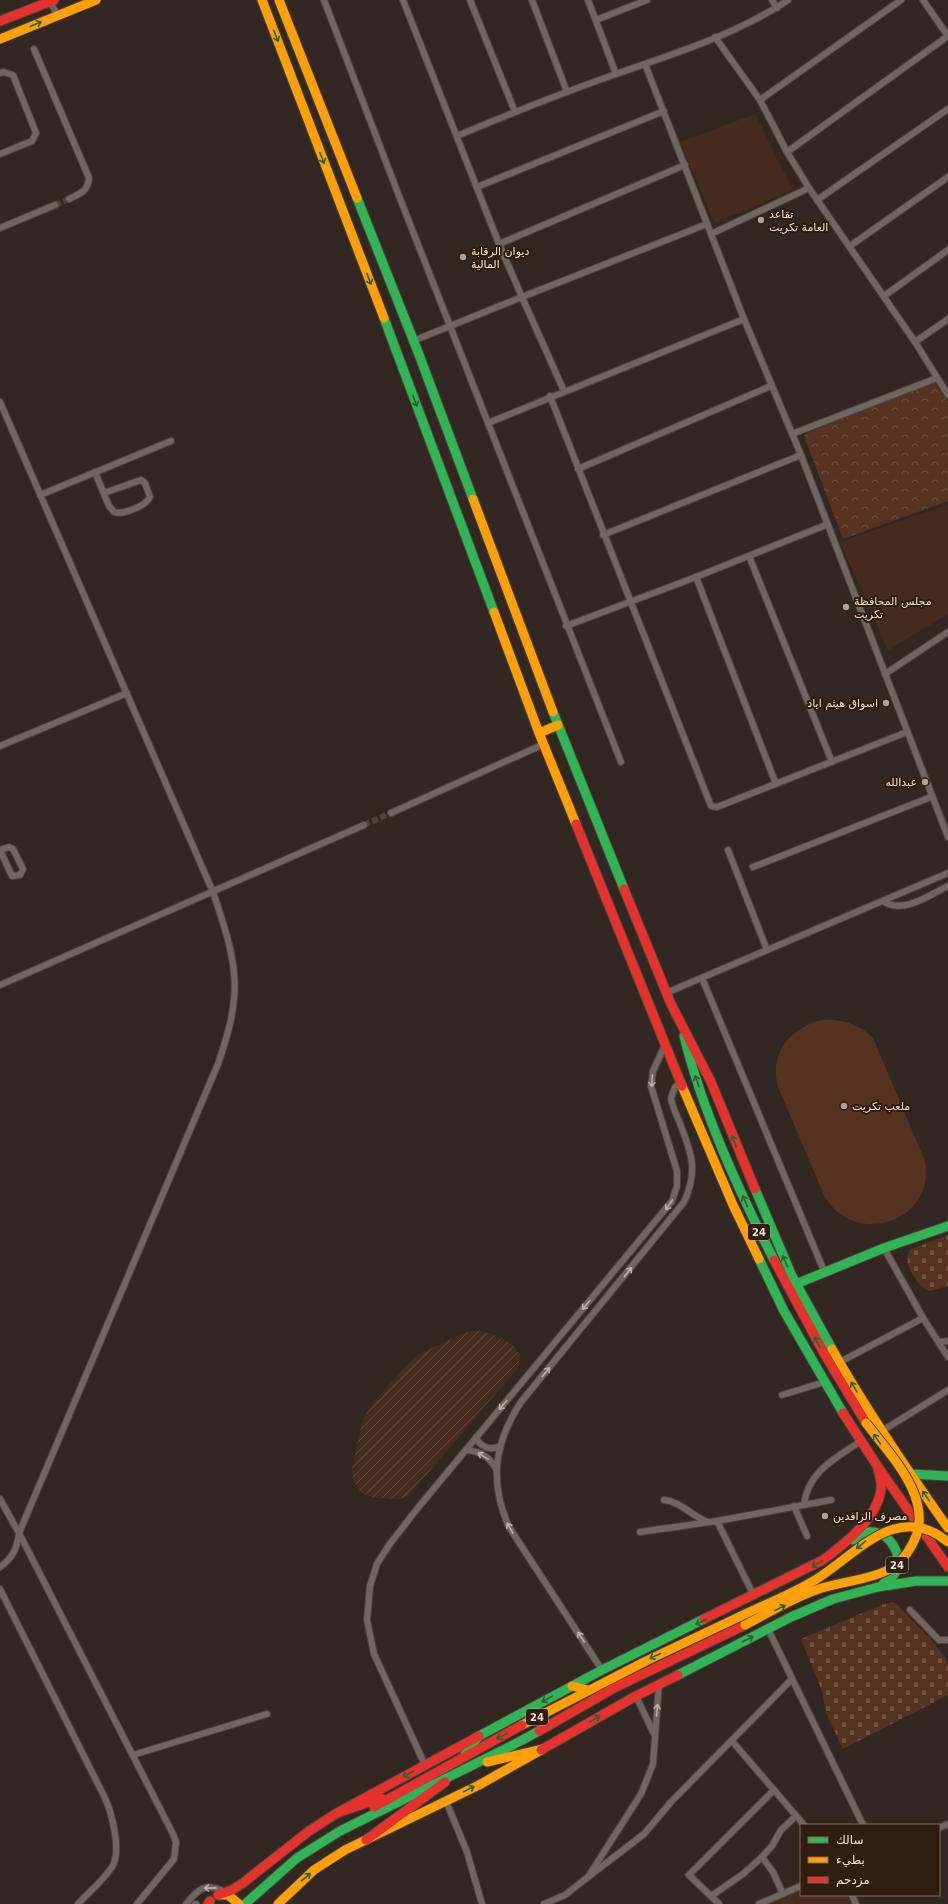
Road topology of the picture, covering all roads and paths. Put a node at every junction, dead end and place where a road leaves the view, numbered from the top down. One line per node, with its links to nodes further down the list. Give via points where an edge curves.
1 (96, 0): 16 (main road)
2 (262, 0): 79 (main road, one-way to 79)
3 (279, 0): 52 (main road)
4 (324, 0): 51 (street)
5 (403, 0): 31 (street)
6 (470, 0): 30 (street)
7 (532, 0): 26 (street)
8 (588, 0): 17 (street)
9 (647, 0): 17 (street)
10 (772, 0): 15 (street)
11 (788, 0): 15 (street)
12 (901, 0): 27 (street)
13 (923, 0): 19 (street)
14 (51, 1): 16 (street); 18 (main road)
15 (777, 8): 20 (street)
16 (58, 16): 21 (main road, one-way to 16)
17 (596, 20): 25 (street)
18 (0, 21)
19 (948, 36): 32 (street)
20 (715, 37): 23 (street); 27 (street)
21 (0, 39)
22 (34, 48): 38 (street, via 89,178 84,192)
23 (645, 64): 25 (street); 29 (street)
24 (0, 73): 33 (street, via 13,75 36,133 32,141)
25 (616, 74): 26 (street)
26 (567, 92): 30 (street)
27 (760, 100): 32 (street)
28 (948, 108): 39 (street)
29 (664, 111): 34 (street); 36 (street)
30 (515, 112): 31 (street)
31 (457, 136): 36 (street)
32 (787, 152): 37 (street)
33 (0, 154)
34 (685, 165): 41 (street); 44 (street)
35 (948, 177): 45 (street)
36 (477, 187): 44 (street)
37 (809, 188): 39 (street); 43 (street)
38 (69, 199)
39 (817, 200): 45 (street)
40 (55, 205): 42 (street)
41 (707, 224): 43 (street); 48 (street)
42 (0, 228)
43 (711, 234): 49 (street)
44 (499, 244): 48 (street)
45 (850, 246): 47 (street)
46 (948, 250): 47 (street)
47 (884, 296): 53 (street)
48 (522, 297): 51 (street); 56 (street)
49 (744, 319): 55 (street); 56 (street)
50 (948, 319): 53 (street)
51 (451, 327): 52 (street); 60 (street)
52 (413, 341): 77 (main road)
53 (915, 342): 54 (street)
54 (937, 378): 57 (street); 61 (street)
55 (772, 386): 61 (street); 64 (street)
56 (564, 391): 58 (street)
57 (947, 392)
58 (550, 396): 60 (street); 64 (street)
59 (0, 402): 67 (street)
60 (488, 423): 73 (street)
61 (792, 434): 63 (street)
62 (171, 441): 65 (street)
63 (801, 455): 68 (street); 69 (street)
64 (578, 469): 69 (street)
65 (95, 472): 66 (street); 67 (street)
66 (104, 492): 66 (street, via 111,508 119,513 147,502 150,497 145,483 139,480)
67 (40, 495): 76 (street)
68 (826, 525): 70 (street); 75 (street)
69 (603, 535): 72 (street)
70 (749, 556): 71 (street); 83 (street)
71 (696, 577): 72 (street); 84 (street)
72 (629, 602): 73 (street); 84 (street, via 710,804 717,807)
73 (566, 626): 82 (street)
74 (947, 635): 75 (street)
75 (885, 674): 78 (street)
76 (126, 694): 81 (street); 94 (street)
77 (558, 725): 79 (main road); 99 (main road)
78 (907, 732): 83 (street); 85 (street)
79 (540, 733): 80 (main road)
80 (544, 744): 86 (street); 101 (main road)
81 (0, 746)
82 (621, 762)
83 (832, 762): 84 (street)
84 (776, 784)
85 (931, 797): 88 (street); 91 (street)
86 (392, 813)
87 (364, 825): 94 (street)
88 (948, 837)
89 (0, 850): 89 (street, via 12,876 20,876 23,869 14,849 9,847)
90 (728, 850): 96 (street)
91 (753, 867)
92 (948, 873): 95 (street)
93 (948, 886): 95 (street, via 903,906)
94 (213, 892): 98 (street); 133 (street, via 229,948 234,978 230,1026 218,1064 137,1260)
95 (883, 901): 96 (street)
96 (767, 950): 97 (street)
97 (702, 978): 99 (street); 105 (street)
98 (0, 985)
99 (666, 993): 100 (main road)
100 (682, 1026): 106 (main road, one-way to 100, via 740,1156 707,1072); 160 (main road, 24, one-way to 100, bridge, via 511,1746 614,1688 815,1591 888,1570 898,1563 918,1533 920,1521 917,1500 821,1349 761,1236 699,1087)
101 (665, 1045): 102 (main road); 116 (street, one-way to 116, via 653,1071 651,1086 677,1171 677,1186 672,1201)
102 (681, 1083): 112 (main road, via 784,1311); 118 (street, one-way to 102, via 504,1431 521,1402 684,1202 690,1190 693,1164 691,1151 671,1098 675,1087)
103 (948, 1226): 104 (main road)
104 (884, 1248): 105 (main road); 107 (street)
105 (824, 1272): 106 (main road)
106 (796, 1284): 111 (main road)
107 (923, 1318): 109 (street); 111 (street)
108 (948, 1341): 109 (street)
109 (940, 1342): 110 (street)
110 (948, 1357)
111 (840, 1362): 115 (main road, one-way to 111)
112 (825, 1382): 114 (street); 117 (main road)
113 (948, 1390): 115 (street)
114 (782, 1395)
115 (882, 1431): 122 (main road)
116 (476, 1437): 118 (street, via 479,1444 486,1448); 119 (street)
117 (861, 1441): 120 (main road); 127 (street, via 818,1471 807,1490)
118 (500, 1446): 121 (street)
119 (466, 1450): 121 (street, one-way to 119, via 485,1456); 159 (street, via 383,1554 373,1575 368,1597 367,1626 374,1654)
120 (878, 1468): 136 (main road, via 881,1484 879,1499 857,1530); 137 (main road)
121 (496, 1469): 146 (street, one-way to 121, via 509,1527 500,1504)
122 (911, 1474): 123 (main road); 131 (main road, one-way to 122)
123 (948, 1476)
124 (0, 1499): 133 (street)
125 (664, 1500): 130 (street, via 680,1505 698,1518)
126 (831, 1500): 127 (street)
127 (804, 1505): 128 (street)
128 (794, 1506): 129 (street); 134 (street)
129 (717, 1521): 130 (street); 142 (street)
130 (709, 1522): 132 (street)
131 (948, 1528)
132 (640, 1532)
133 (19, 1533): 138 (street, via 15,1552); 157 (street)
134 (808, 1536)
135 (948, 1542): 150 (main road, 24, one-way to 150, bridge, via 933,1532 912,1527 888,1530 874,1536 816,1579)
136 (836, 1552): 141 (main road, via 864,1532 878,1532 891,1541 898,1555 899,1565 894,1577 884,1584); 142 (main road, one-way to 142)
137 (948, 1567)
138 (0, 1568)
139 (948, 1581): 141 (main road, via 916,1581)
140 (0, 1589): 179 (street, via 105,1798 112,1817 116,1846 115,1862)
141 (868, 1589): 144 (main road, via 812,1608)
142 (754, 1596): 146 (main road, one-way to 146)
143 (910, 1610): 145 (street, via 939,1640)
144 (768, 1629): 147 (street); 148 (main road, one-way to 144)
145 (948, 1640)
146 (602, 1670): 149 (main road)
147 (792, 1680): 155 (street); 168 (street)
148 (659, 1684): 151 (main road); 153 (street, one-way to 148)
149 (572, 1686): 150 (main road); 154 (main road, one-way to 154)
150 (588, 1690): 158 (main road, 24, one-way to 158)
151 (636, 1696): 153 (street); 156 (main road, one-way to 151)
152 (267, 1714): 157 (street)
153 (655, 1735): 172 (street, via 653,1764 642,1794)
154 (479, 1736): 158 (main road); 159 (main road)
155 (732, 1742): 162 (street); 172 (street, via 671,1802 644,1834)
156 (543, 1748): 160 (main road); 164 (main road, one-way to 156)
157 (133, 1755): 180 (street, via 166,1816 176,1842 174,1859)
158 (462, 1758): 163 (main road, 24)
159 (425, 1765): 165 (main road, one-way to 165)
160 (466, 1768): 161 (main road, 24)
161 (454, 1774): 169 (main road, 24); 170 (main road, via 430,1795)
162 (774, 1790): 166 (street); 175 (street, via 689,1875)
163 (397, 1793): 165 (main road); 169 (main road, 24)
164 (446, 1801): 170 (main road); 184 (street, via 467,1852)
165 (337, 1813): 176 (main road, via 295,1841)
166 (796, 1816): 167 (street); 171 (street, via 781,1830)
167 (803, 1824)
168 (863, 1824)
169 (340, 1830): 182 (main road, 24, via 302,1855)
170 (366, 1840): 183 (main road, one-way to 170, via 314,1870 334,1856)
171 (762, 1857): 174 (street, via 773,1872); 175 (street)
172 (588, 1877): 185 (street, via 565,1895)
173 (800, 1886): 174 (street)
174 (783, 1894): 187 (street)
175 (711, 1896): 186 (street)
176 (228, 1897): 177 (street, one-way to 177, via 218,1888 202,1888); 178 (main road)
177 (188, 1902): 181 (street)
178 (209, 1903)
179 (78, 1904)
180 (137, 1904)
181 (196, 1904)
182 (245, 1904)
183 (278, 1904)
184 (482, 1904)
185 (544, 1904)
186 (719, 1904)
187 (759, 1904)

